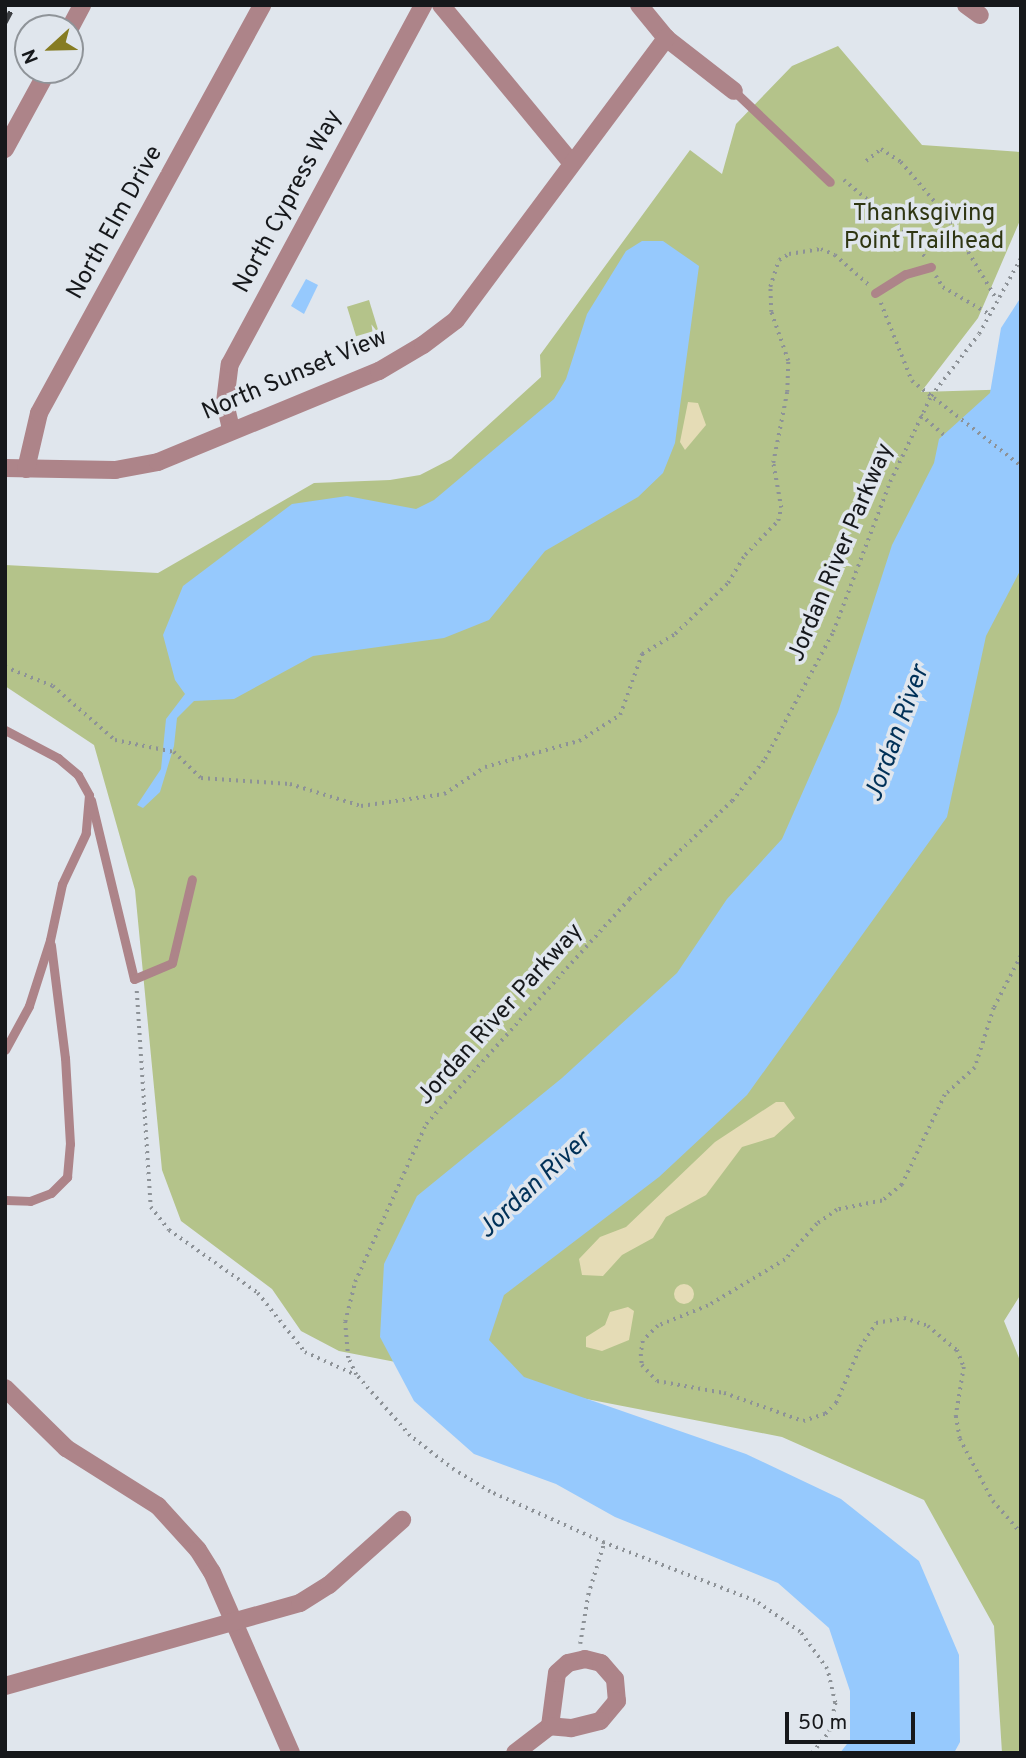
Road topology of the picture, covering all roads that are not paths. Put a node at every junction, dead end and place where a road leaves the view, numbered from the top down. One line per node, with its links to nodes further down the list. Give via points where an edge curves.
1 (262, 5): 15 (street, North Elm Drive, via 39,413)
2 (423, 5): 13 (street, North Cypress Way, via 230,364 225,402)
3 (441, 5): 9 (street)
4 (639, 5): 5 (street)
5 (666, 38): 7 (street); 9 (street, North Sunset View)
6 (40, 84): 8 (street)
7 (734, 91): 10 (lane)
8 (5, 149)
9 (571, 162): 13 (street, North Sunset View, via 456,320 379,371)
10 (830, 182)
11 (931, 267): 12 (lane, via 906,274)
12 (875, 293)
13 (231, 429): 15 (street, North Sunset View, via 181,454 138,467)
14 (5, 468): 15 (street, North Sunset View)
15 (26, 469)
16 (5, 730): 17 (lane, via 58,758 78,775)
17 (89, 795): 18 (lane, via 106,849 134,979 172,963); 19 (lane, via 86,832 62,884)
18 (192, 879)
19 (50, 940): 20 (lane, via 29,1006); 21 (lane, via 65,1058 70,1144 67,1177 40,1197)
20 (5, 1050)
21 (5, 1200)
22 (5, 1388): 23 (street)
23 (12, 1410): 25 (street, via 158,1506 212,1572)
24 (402, 1520): 25 (street, via 314,1596)
25 (236, 1624): 26 (street); 28 (street)
26 (5, 1686)
27 (550, 1726): 27 (street, via 571,1728 600,1721 617,1701 615,1679 601,1663 585,1659 568,1662 557,1674); 29 (street)
28 (291, 1753)
29 (515, 1753)

